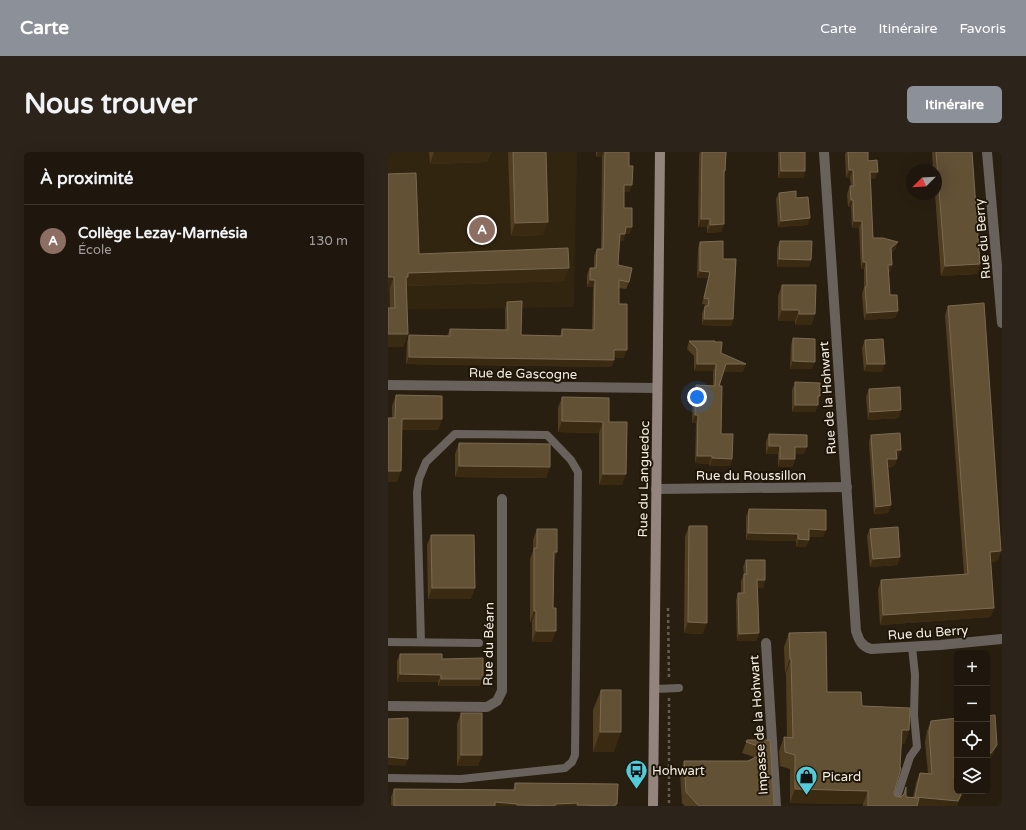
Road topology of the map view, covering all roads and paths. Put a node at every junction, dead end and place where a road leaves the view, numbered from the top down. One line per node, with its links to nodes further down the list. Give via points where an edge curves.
1 (660, 152): 6 (street, Rue du Languedoc)
2 (824, 152): 7 (street, Rue de la Hohwart)
3 (987, 152): 4 (street, Rue du Berry)
4 (1002, 323)
5 (388, 385): 6 (street, Rue de Gascogne)
6 (657, 388): 8 (street, Rue du Languedoc)
7 (847, 487): 8 (street, Rue du Roussillon); 11 (street, Rue de la Hohwart, via 856,631)
8 (656, 489): 18 (street, Rue du Languedoc)
9 (502, 499): 19 (street, Rue du Béarn, via 502,691 497,701 487,707)
10 (1002, 639): 16 (street, Rue du Berry)
11 (859, 641): 16 (street, Rue du Berry, via 870,649)
12 (388, 642): 13 (lane)
13 (421, 642): 14 (lane); 20 (lane, via 417,492 426,462 455,434 547,435 571,460 578,472 575,755 572,762 565,768 460,779)
14 (479, 643)
15 (766, 643): 22 (street, Impasse de la Hohwart)
16 (912, 647): 23 (lane, via 917,747 910,757)
17 (679, 688): 18 (lane)
18 (654, 689): 21 (street, Rue du Languedoc)
19 (388, 706)
20 (388, 778)
21 (653, 806)
22 (776, 806)
23 (894, 806)

